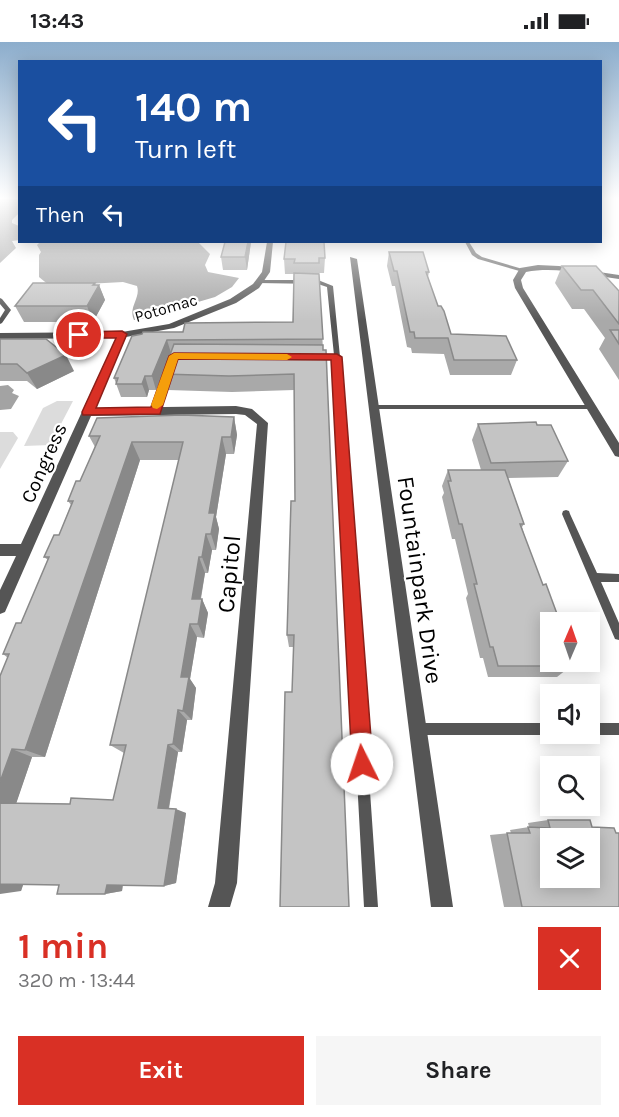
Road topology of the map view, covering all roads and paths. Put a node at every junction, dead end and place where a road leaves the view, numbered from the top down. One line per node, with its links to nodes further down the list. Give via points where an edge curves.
1 (270, 243): 6 (street, via 266,272)
2 (468, 243): 4 (lane, via 480,258)
3 (353, 259): 14 (street, Fountainpark Drive)
4 (523, 270): 5 (street, via 538,267); 15 (street, via 517,280 519,288)
5 (619, 277)
6 (260, 282): 9 (street, Potomac, via 233,301 193,318); 13 (lane, via 318,282 330,286)
7 (0, 300): 8 (lane, via 8,310)
8 (0, 322)
9 (122, 334): 10 (street, Potomac); 17 (street, Congress)
10 (0, 336)
11 (174, 356): 16 (lane)
12 (302, 357): 13 (lane)
13 (337, 357): 31 (lane)
14 (373, 406): 15 (lane); 26 (street, Fountainpark Drive)
15 (590, 406): 18 (street)
16 (155, 411): 17 (street, Capitol); 30 (street, Capitol, via 248,412 263,423 226,883)
17 (88, 412): 21 (street, Congress)
18 (619, 453)
19 (566, 514): 22 (lane)
20 (0, 550): 21 (street)
21 (26, 550): 24 (street, Congress)
22 (594, 577): 23 (lane); 25 (lane)
23 (619, 578)
24 (0, 607)
25 (619, 635)
26 (417, 729): 27 (lane); 32 (street, Fountainpark Drive)
27 (540, 729)
28 (600, 729): 29 (lane)
29 (619, 729)
30 (219, 907)
31 (371, 907)
32 (442, 907)

